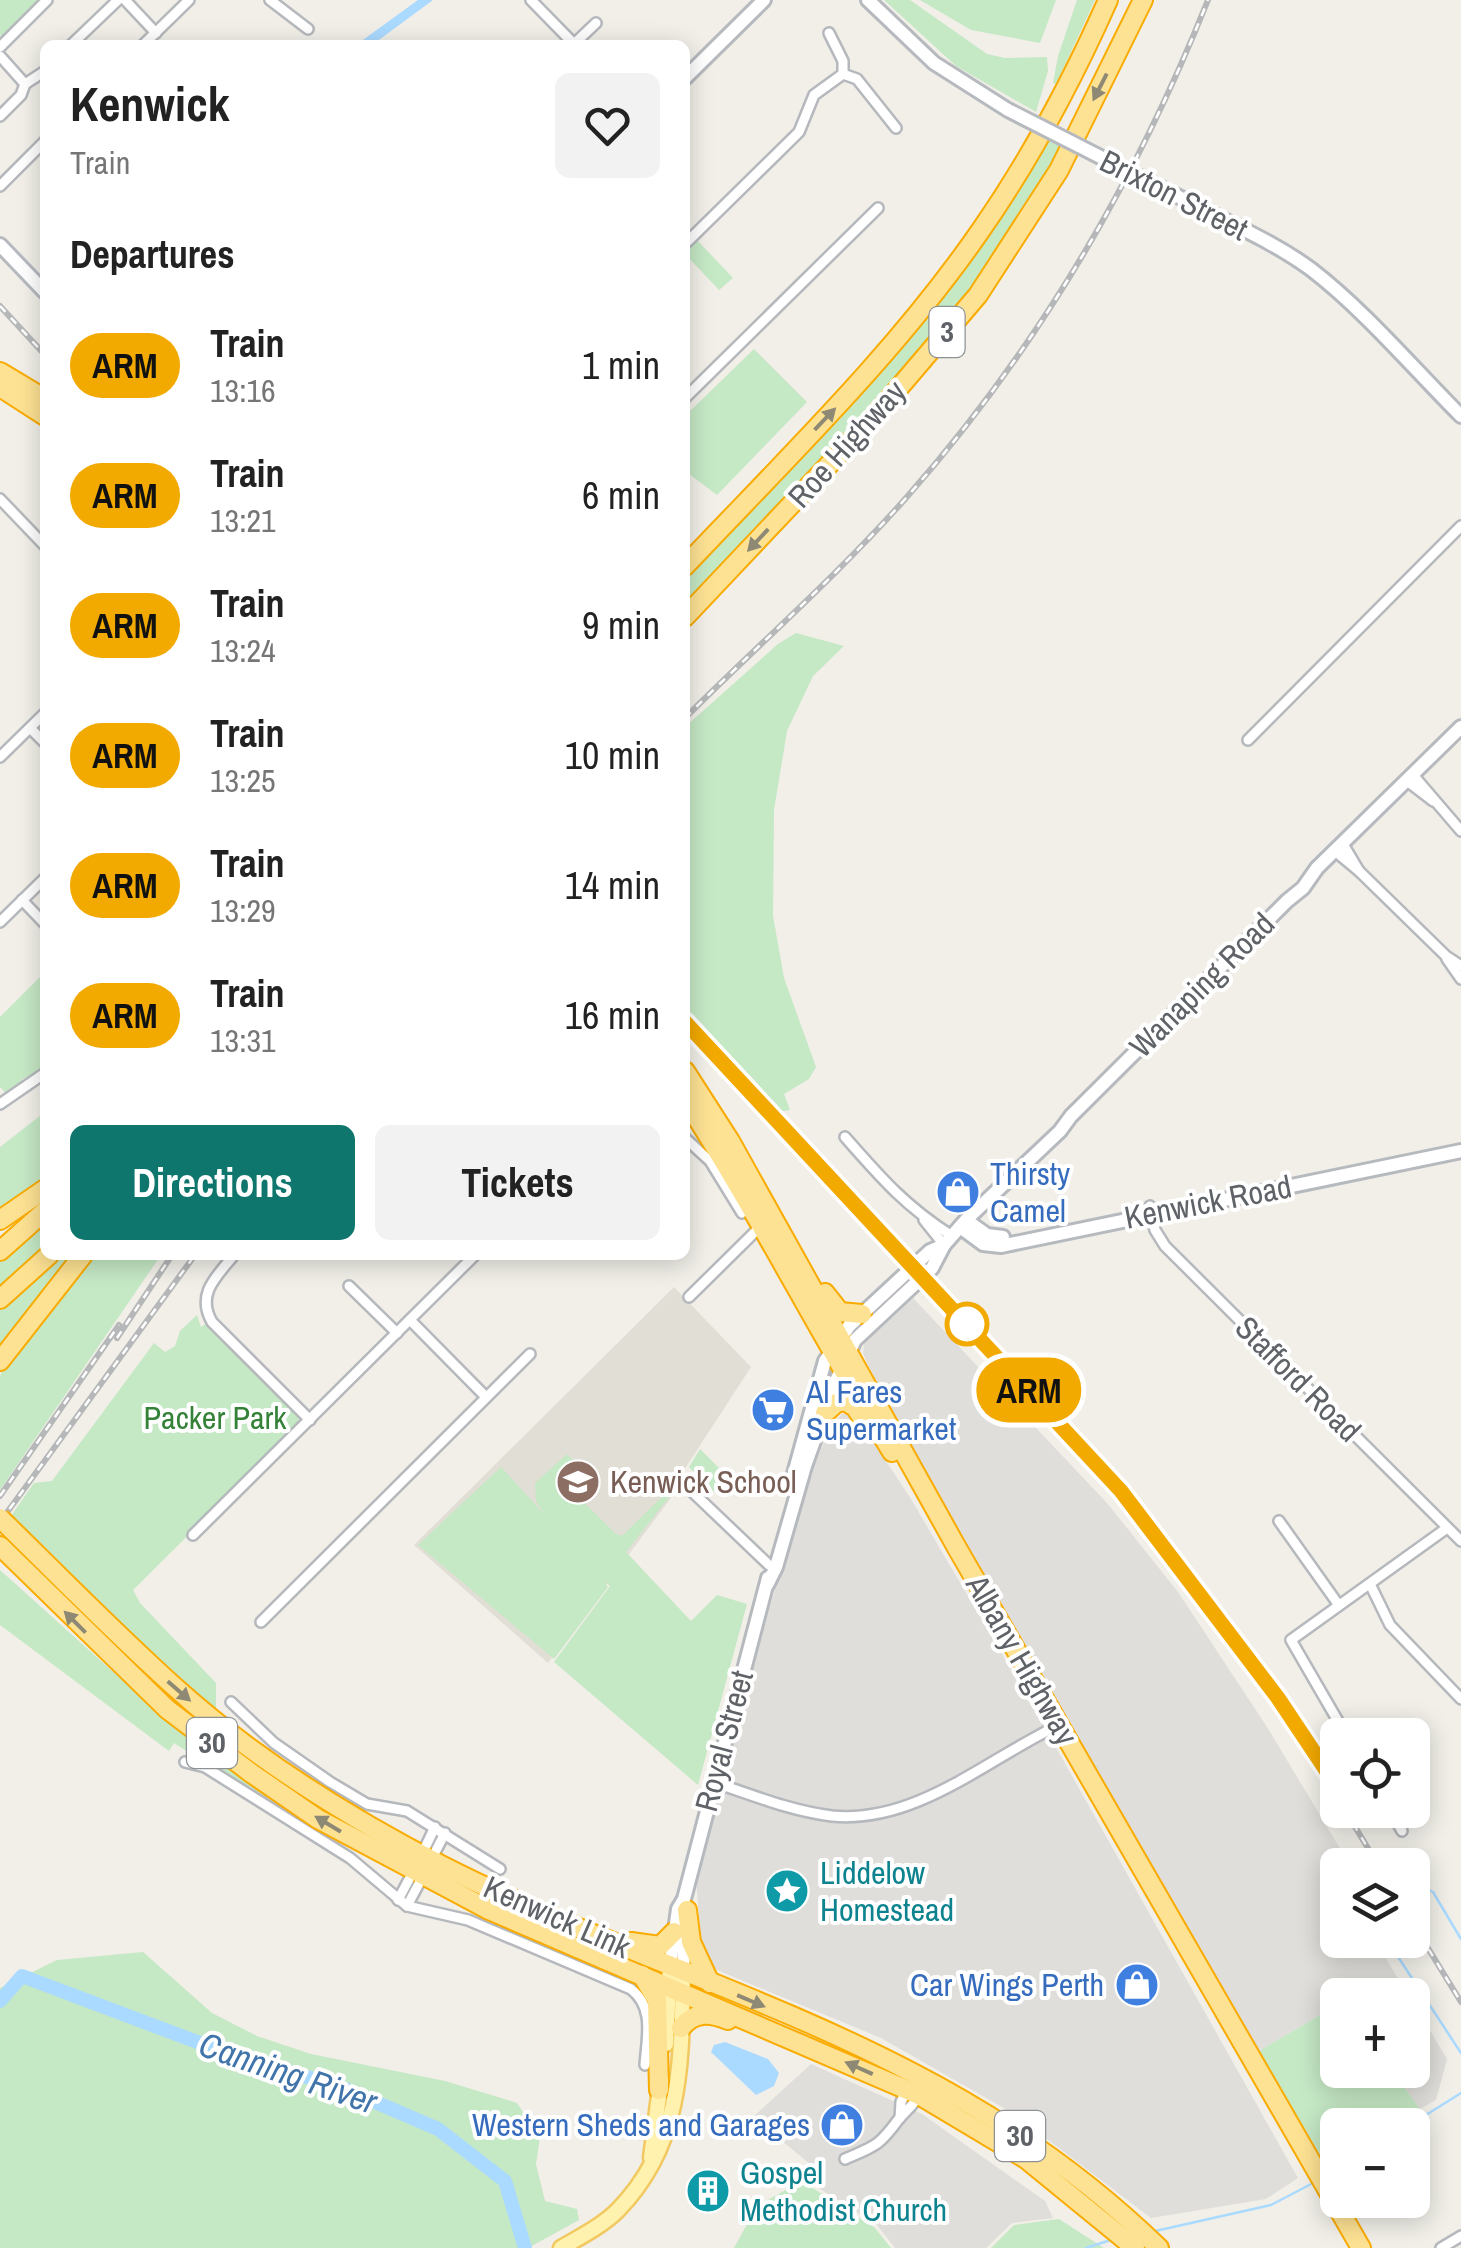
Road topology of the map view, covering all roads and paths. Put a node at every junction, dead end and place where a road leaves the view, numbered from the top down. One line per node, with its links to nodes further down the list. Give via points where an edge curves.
1 (48, 0): 19 (street)
2 (118, 0): 15 (street)
3 (126, 0): 13 (street)
4 (189, 0): 13 (street)
5 (270, 0): 12 (street)
6 (531, 0): 17 (street)
7 (764, 0): 21 (main road)
8 (868, 0): 38 (main road, Brixton Street, bridge, via 934,63 1008,110 1311,270)
9 (1108, 0): 42 (highway, Roe Highway / 3, one-way to 9, via 854,388 983,228 1074,75)
10 (1143, 0): 43 (highway, Roe Highway / 3, one-way to 43, via 1058,170 978,295)
11 (596, 23): 18 (street)
12 (308, 29)
13 (156, 33): 16 (street)
14 (829, 33): 23 (street)
15 (77, 40)
16 (149, 40)
17 (570, 40)
18 (578, 40)
19 (0, 47)
20 (0, 56): 24 (street)
21 (690, 73)
22 (40, 74): 24 (street)
23 (843, 74): 26 (street, via 857,79); 30 (street, via 814,95 799,132)
24 (25, 84): 25 (street)
25 (0, 116)
26 (896, 128)
27 (40, 146): 28 (street)
28 (0, 186)
29 (878, 208): 35 (street)
30 (690, 239)
31 (0, 245): 32 (main road)
32 (40, 287)
33 (0, 372): 36 (highway)
34 (0, 387): 37 (highway)
35 (690, 393)
36 (40, 397)
37 (40, 413)
38 (1461, 416)
39 (0, 498): 41 (street)
40 (1461, 526): 48 (street)
41 (40, 541)
42 (690, 561)
43 (690, 613)
44 (40, 718): 46 (street)
45 (1461, 726): 50 (main road, Wanaping Road)
46 (30, 728): 47 (street); 49 (street)
47 (40, 738)
48 (1248, 740)
49 (0, 757)
50 (1410, 778): 51 (street); 52 (main road, Wanaping Road)
51 (1461, 831)
52 (1339, 848): 57 (street); 73 (main road, Wanaping Road)
53 (40, 883): 54 (street)
54 (22, 900): 55 (street); 56 (street)
55 (40, 919)
56 (0, 922)
57 (1446, 956): 58 (street); 59 (street)
58 (1461, 966)
59 (1461, 979)
60 (40, 1076): 62 (street)
61 (690, 1079): 79 (highway, Albany Highway)
62 (0, 1104)
63 (690, 1108): 72 (highway, Albany Highway)
64 (844, 1137): 73 (street, via 924,1220)
65 (690, 1142): 69 (street, via 710,1160)
66 (1461, 1147): 68 (main road, Kenwick Road)
67 (40, 1192): 71 (highway)
68 (1151, 1210): 73 (main road, Kenwick Road, via 997,1238); 99 (street, Stafford Road, via 1160,1237 1180,1262)
69 (742, 1213)
70 (40, 1215): 74 (highway)
71 (0, 1220)
72 (761, 1226): 82 (street); 89 (highway, Albany Highway)
73 (955, 1232): 80 (main road, Wanaping Road); 84 (main road, Wanaping Road, via 940,1259)
74 (0, 1251)
75 (44, 1260): 85 (highway)
76 (79, 1260): 91 (highway)
77 (230, 1260): 94 (street, via 208,1287 207,1314)
78 (470, 1260): 87 (street)
79 (799, 1264): 86 (highway, via 811,1270 837,1309); 89 (highway, Albany Highway)
80 (899, 1280): 83 (main road, Wanaping Road); 84 (main road)
81 (349, 1286): 88 (street)
82 (689, 1297)
83 (881, 1297): 84 (main road); 86 (main road, Wanaping Road)
84 (902, 1298): 89 (main road, Wanaping Road)
85 (0, 1299)
86 (862, 1314): 89 (main road, Wanaping Road)
87 (410, 1320): 88 (street); 92 (street)
88 (397, 1333): 94 (street)
89 (841, 1351): 93 (main road, Royal Street); 95 (highway, Albany Highway); 103 (main road, Royal Street, via 820,1376); 111 (highway, Albany Highway)
90 (530, 1354): 92 (street)
91 (2, 1361)
92 (486, 1397): 107 (street)
93 (824, 1412): 95 (highway, via 839,1402 853,1405); 104 (main road, Royal Street)
94 (310, 1420): 100 (street)
95 (903, 1470): 111 (highway, Albany Highway)
96 (682, 1482): 103 (street)
97 (1280, 1521): 106 (street)
98 (4, 1522): 116 (highway, Kenwick Link / 30, one-way to 116, via 221,1726)
99 (1447, 1528): 101 (street, Stafford Road); 105 (street)
100 (193, 1534)
101 (1461, 1541)
102 (0, 1546): 116 (highway, Kenwick Link / 30, one-way to 102, via 318,1818 250,1773 167,1709)
103 (769, 1565): 104 (main road, Royal Street)
104 (767, 1584): 113 (main road, Royal Street)
105 (1370, 1584): 106 (street); 108 (street, via 1390,1625)
106 (1338, 1604): 110 (street, via 1291,1640)
107 (261, 1622)
108 (1461, 1700)
109 (230, 1702): 114 (street, via 330,1782 367,1804 406,1811)
110 (1336, 1718)
111 (1055, 1727): 113 (street, via 894,1811 830,1816); 132 (highway, Albany Highway)
112 (185, 1762): 118 (street, via 206,1768 350,1858)
113 (713, 1782): 119 (main road, Royal Street)
114 (435, 1827): 115 (street); 116 (street)
115 (445, 1834): 116 (street); 117 (street)
116 (422, 1866): 118 (street); 120 (highway, Kenwick Link / 30); 122 (highway, Kenwick Link / 30, via 489,1910)
117 (500, 1870)
118 (403, 1903): 127 (street, via 481,1926 631,1989 647,2013)
119 (685, 1904): 121 (main road, Royal Street); 123 (main road, Royal Street); 124 (highway, via 691,1942)
120 (569, 1925): 121 (highway, via 647,1946 660,1946); 123 (highway, Kenwick Link / 30)
121 (674, 1932): 123 (main road, Royal Street)
122 (640, 1973): 123 (highway, Kenwick Link / 30); 129 (highway, via 657,2000)
123 (676, 1978): 124 (highway, Kenwick Link / 30); 125 (main road, Royal Street); 126 (highway, Kenwick Link / 30); 129 (main road, Royal Street)
124 (710, 1983): 128 (highway, Kenwick Link / 30, one-way to 128)
125 (681, 2028): 126 (highway, via 694,2016 711,2014); 131 (main road, Royal Street, via 672,2114)
126 (800, 2042): 128 (highway, Kenwick Link / 30, one-way to 126)
127 (645, 2065)
128 (917, 2085): 130 (street, via 914,2106 884,2140); 133 (highway, Kenwick Link / 30)
129 (659, 2090): 131 (main road, Royal Street)
130 (845, 2159)
131 (649, 2168): 137 (main road, Royal Street, via 617,2212)
132 (1320, 2183)
133 (1102, 2208): 138 (highway, Kenwick Link / 30); 139 (highway, Kenwick Link / 30)
134 (1338, 2218): 140 (highway, Albany Highway)
135 (1342, 2218): 141 (highway, Albany Highway)
136 (1461, 2236): 142 (street)
137 (561, 2248)
138 (1134, 2248)
139 (1158, 2248)
140 (1353, 2248)
141 (1361, 2248)
142 (1441, 2248)

